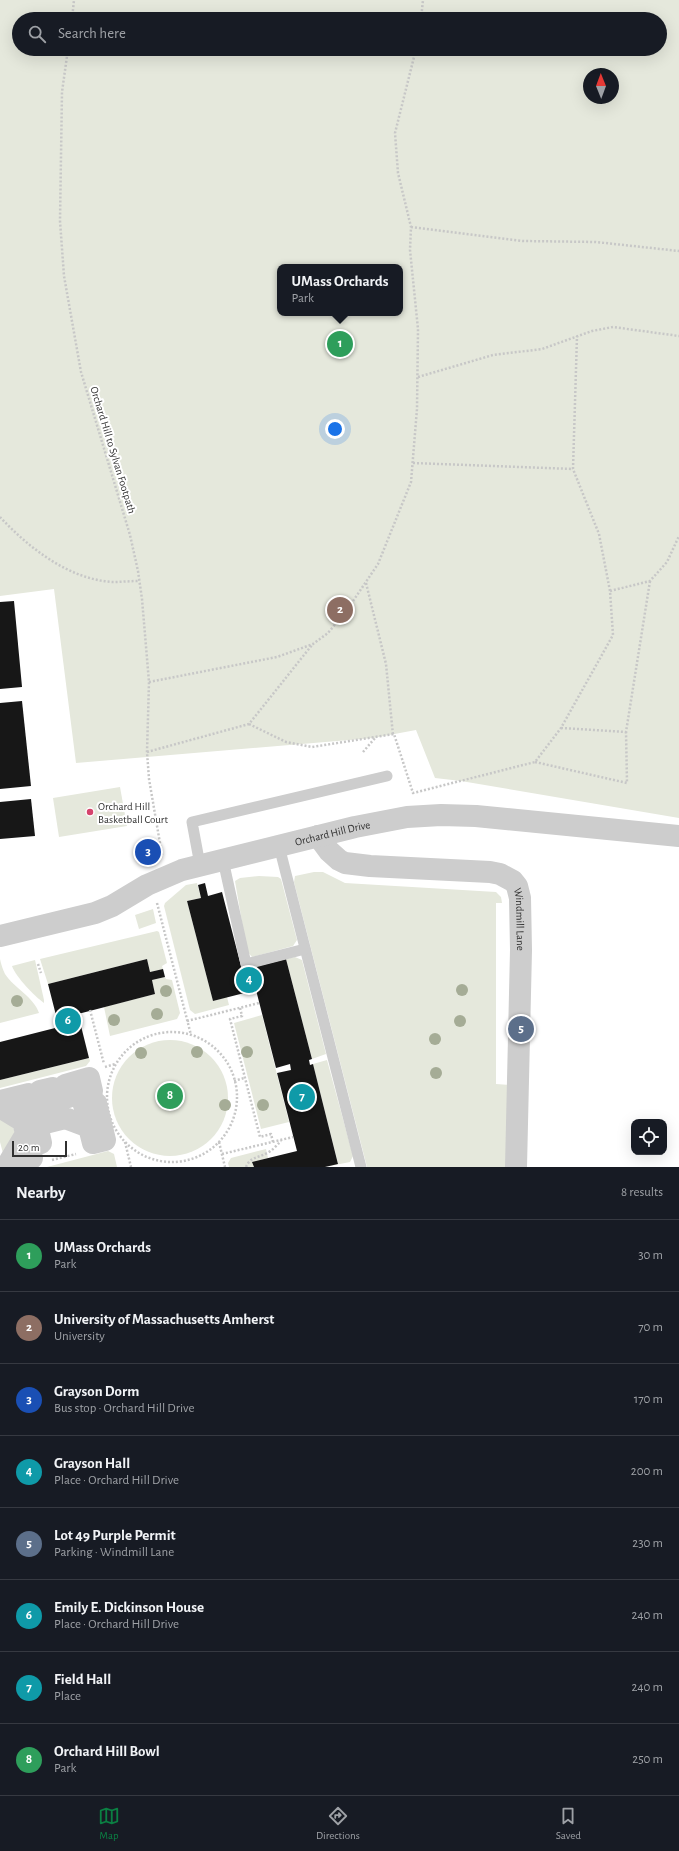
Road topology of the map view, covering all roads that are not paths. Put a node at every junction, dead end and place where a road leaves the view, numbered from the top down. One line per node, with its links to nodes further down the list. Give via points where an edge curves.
1 (387, 776): 6 (lane, via 192,822)
2 (318, 836): 3 (street, Orchard Hill Drive, via 407,818 441,815 510,818); 4 (street, Orchard Hill Drive); 12 (street, Windmill Lane, via 329,851 346,863 490,872 507,877 517,886 520,898 521,950)
3 (679, 836)
4 (279, 846): 5 (street, Orchard Hill Drive); 8 (lane)
5 (223, 860): 6 (street, Orchard Hill Drive); 8 (lane, via 246,964)
6 (200, 866): 7 (street, Orchard Hill Drive, via 163,877 101,911)
7 (0, 936)
8 (305, 949): 11 (lane)
9 (0, 1101): 10 (street, via 29,1094 32,1106 44,1103 40,1091 53,1088 56,1100 68,1097 65,1085 89,1078 92,1090 80,1094 84,1105 96,1103 105,1140 93,1142 89,1127 65,1118 37,1125 41,1142 29,1146 32,1158 8,1164 26,1134 23,1121)
10 (0, 1107)
11 (360, 1167)
12 (516, 1167)

